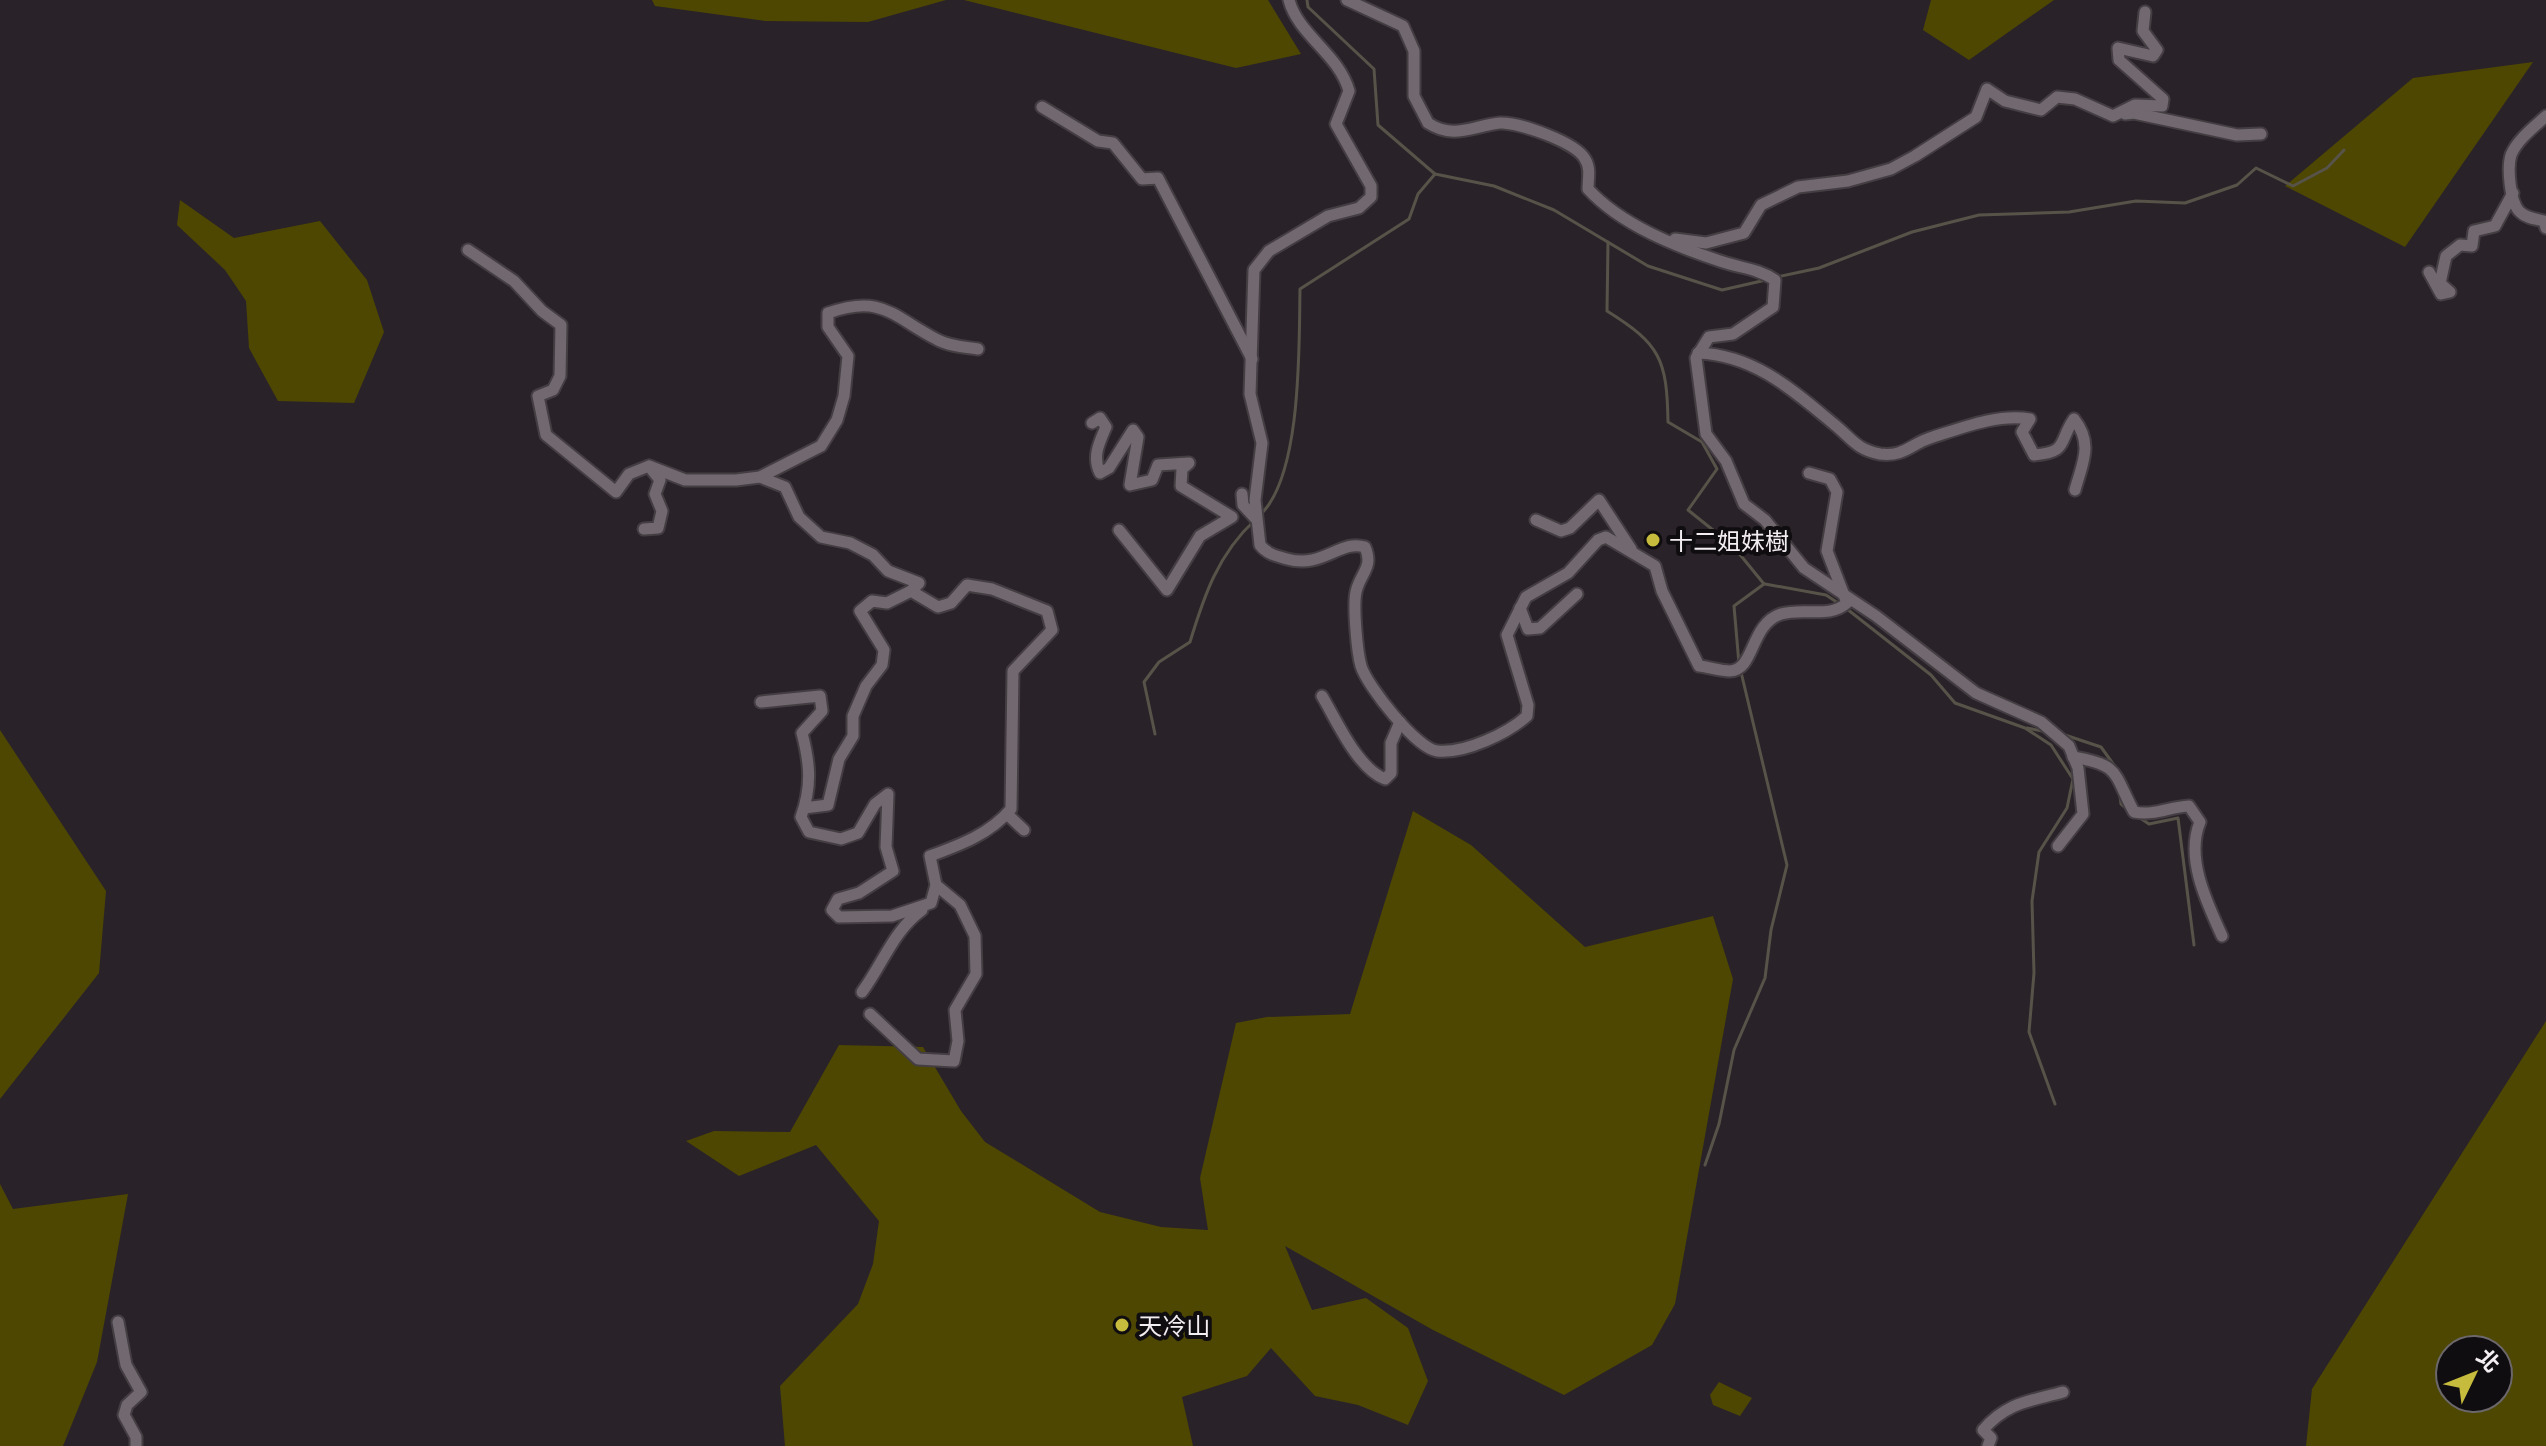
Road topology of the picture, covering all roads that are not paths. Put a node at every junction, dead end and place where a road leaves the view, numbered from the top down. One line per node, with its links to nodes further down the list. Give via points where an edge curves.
1 (1289, 0): 15 (street, via 1293,14 1330,54 1347,83 1349,91 1336,124 1371,186 1371,197 1359,208 1328,216 1269,251 1254,270)
2 (1347, 0): 10 (street, via 1403,26 1414,51 1414,96 1428,123 1454,134 1503,123 1564,141 1585,157 1588,189 1605,208)
3 (2145, 12): 5 (street, via 2143,31 2157,50 2153,56 2118,48 2119,60 2163,99 2162,106 2135,105)
4 (1042, 107): 15 (street, via 1098,141 1113,143 1142,179 1158,178)
5 (2113, 116): 7 (street, via 2134,113 2237,135); 10 (street, via 2057,97 2041,110 2005,101 1987,89 1976,117 1891,169 1798,187 1761,205 1744,233 1706,243)
6 (2546, 116): 8 (street, via 2511,156)
7 (2261, 134)
8 (2513, 193): 9 (street, via 2515,207 2544,221); 12 (street, via 2495,226 2474,231 2472,246 2460,245 2446,256 2440,283 2450,292 2441,294)
9 (2546, 228)
10 (1666, 238): 14 (street, via 1770,276 1773,307 1733,334 1709,337)
11 (468, 250): 17 (street, via 514,281 561,325 560,376 553,390 538,396 546,435 616,492 629,474)
12 (2429, 272)
13 (978, 349): 19 (street, via 939,341 886,310 853,304 828,313 828,327 848,356 837,420 821,446)
14 (1698, 353): 20 (street, via 1726,354 1762,370 1796,390 1858,448 1882,454 1909,452 1927,438 2011,415 2030,419 2022,432 2034,455 2053,454 2065,443 2074,419 2087,458); 30 (street, via 1706,434 1726,461 1744,504 1765,520 1804,568)
15 (1252, 360): 23 (street, via 1250,394 1262,443)
16 (1092, 423): 22 (street, via 1100,418 1106,427 1097,449 1100,473 1109,468 1133,430 1138,437 1130,485 1152,480 1158,465 1189,463 1182,469 1181,486)
17 (649, 466): 19 (street, via 708,483); 25 (street, via 660,480 655,494 662,511 658,528)
18 (1809, 473): 30 (street, via 1830,479 1837,492 1827,551)
19 (760, 477): 28 (street, via 785,487 806,526 821,537 850,543 888,571 919,583)
20 (2075, 490)
21 (1242, 494): 23 (street, via 1243,505)
22 (1232, 517): 23 (street); 26 (street, via 1200,536 1167,590)
23 (1257, 519): 34 (street, via 1265,551 1304,564 1351,545 1365,547 1368,569 1355,601 1361,666)
24 (1536, 520): 27 (street, via 1561,531 1599,500)
25 (644, 529)
26 (1119, 530)
27 (1633, 553): 30 (street, via 1655,566 1699,666 1739,668 1767,622 1782,614 1839,611 1847,603); 31 (street, via 1606,537 1598,540 1568,573 1526,597)
28 (911, 591): 36 (street, via 887,603 872,601 860,611 884,650 882,665 853,716 853,736 839,759 828,805); 37 (street, via 938,607 951,603 967,585 1047,611 1052,630 1013,671 1015,741)
29 (1577, 594): 31 (street, via 1540,628 1528,629)
30 (1845, 595): 35 (street, via 1976,693 2041,722 2069,746)
31 (1520, 608): 34 (street, via 1507,635 1528,705 1522,721 1460,749 1435,752)
32 (1322, 696): 34 (street, via 1361,758 1385,779 1391,773 1391,743)
33 (761, 702): 36 (street, via 820,696 822,711 802,733 810,764)
34 (1400, 722)
35 (2073, 757): 39 (street, via 2083,814); 42 (street, via 2104,762 2118,776 2134,812 2149,815 2189,806 2200,822 2195,834 2202,890)
36 (804, 808): 41 (street, via 801,817 809,832 841,839 858,833 875,804 888,794 886,847 893,871 834,902 832,910 839,917 892,916)
37 (1007, 814): 38 (street); 40 (street, via 962,845 930,856)
38 (1024, 830)
39 (2058, 846)
40 (936, 885): 41 (street); 44 (street, via 960,905 975,936 976,974 955,1010 954,1061 918,1059)
41 (931, 903): 43 (street, via 900,928)
42 (2222, 936)
43 (862, 992)
44 (870, 1014)
45 (118, 1322): 47 (street, via 126,1365 141,1392 124,1415)
46 (2063, 1392): 48 (street, via 2034,1396 2001,1412 1983,1430 1991,1438)
47 (136, 1446)
48 (1988, 1446)

